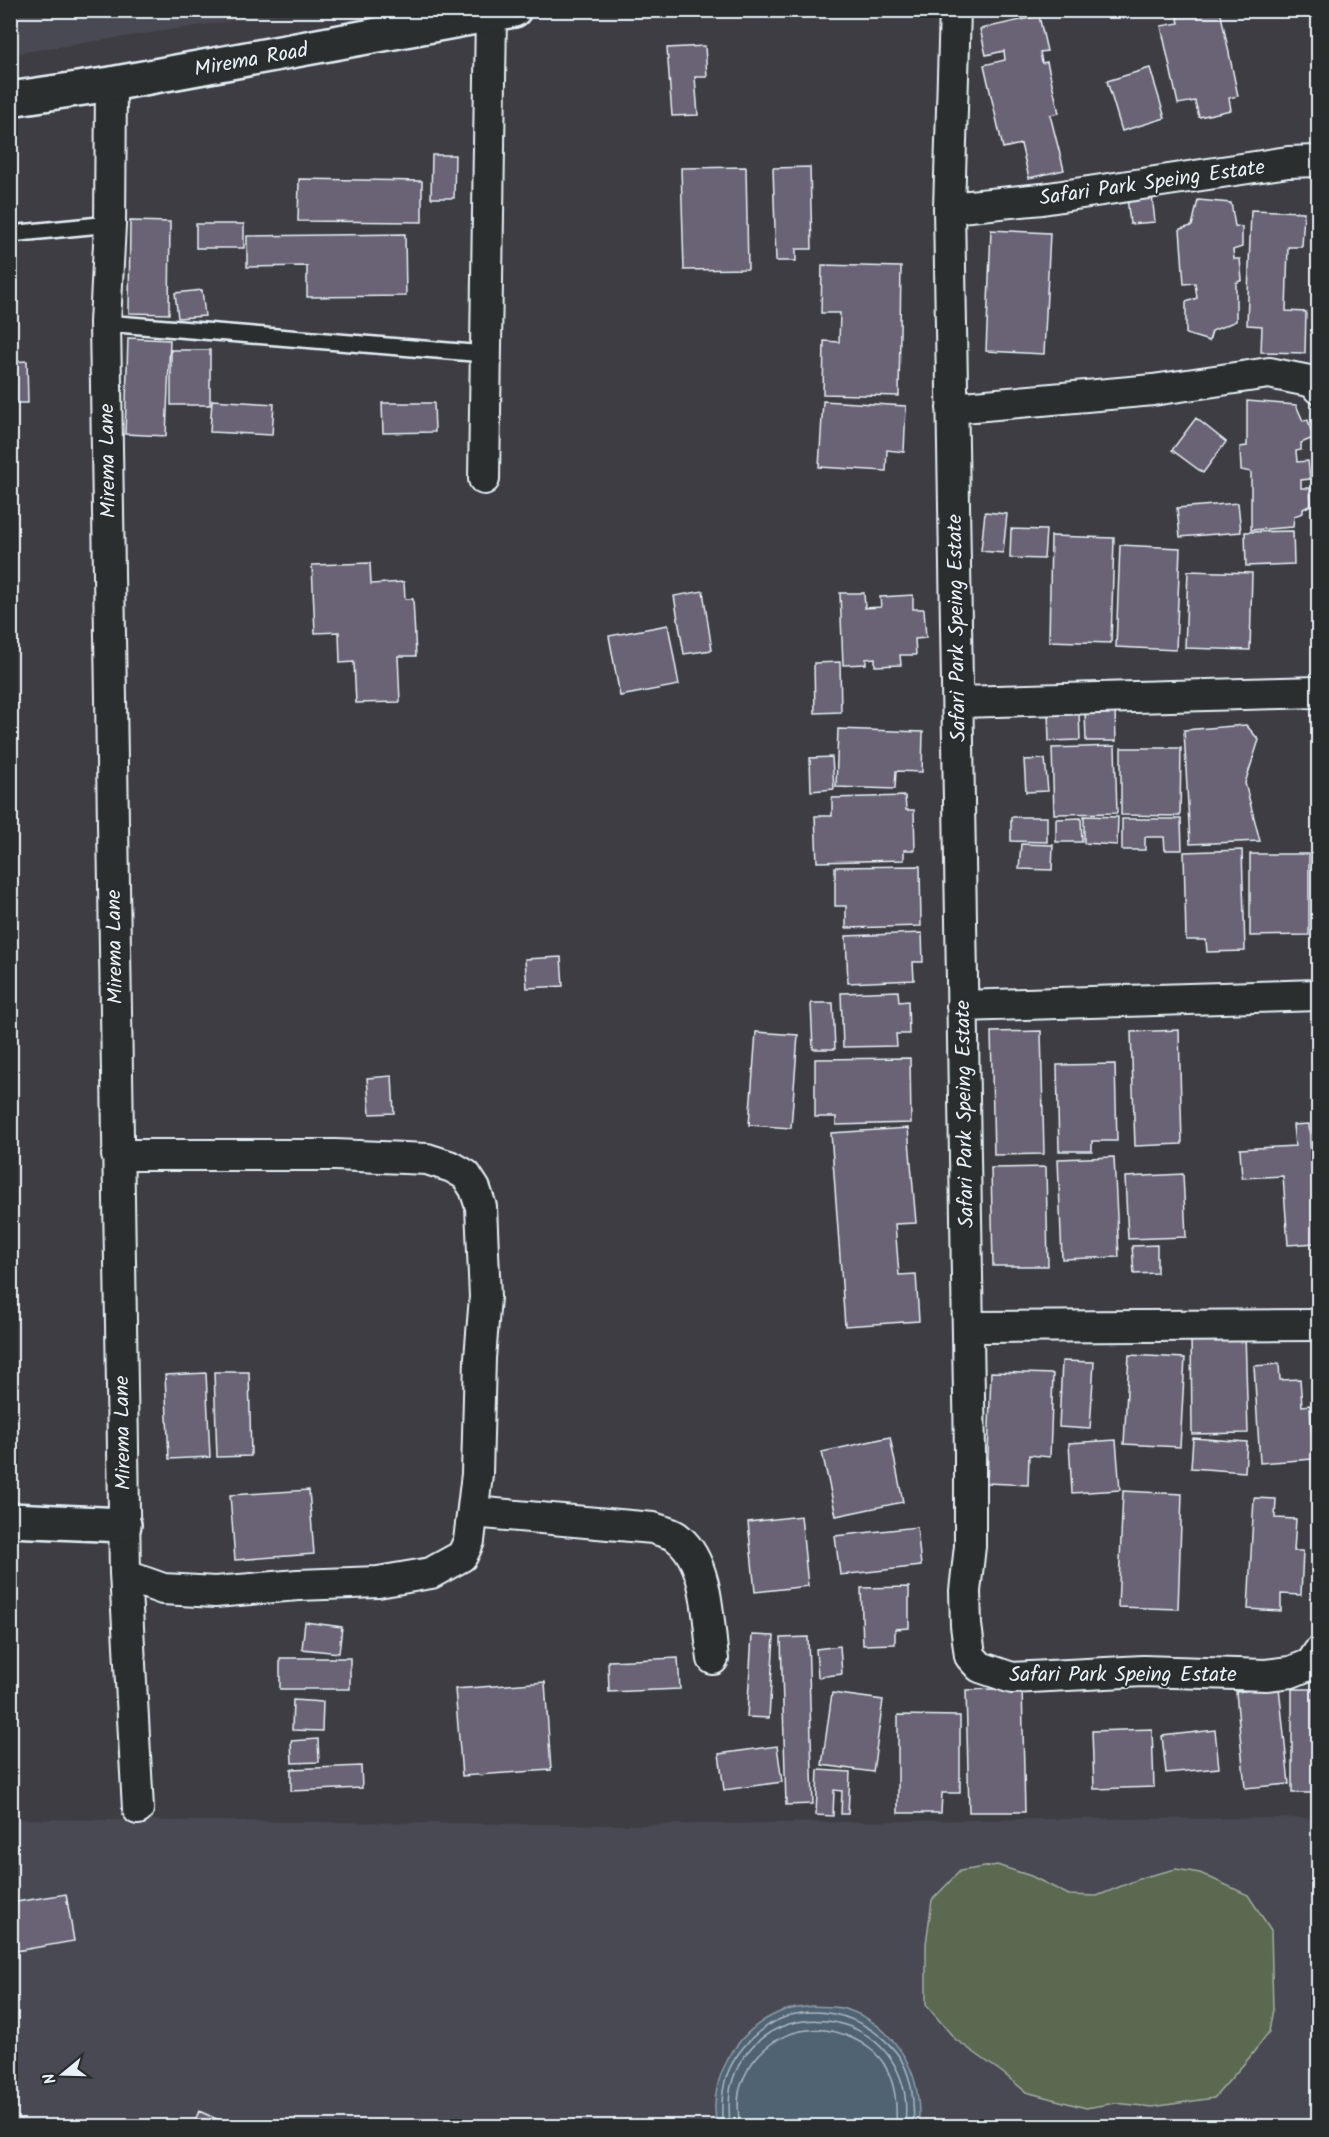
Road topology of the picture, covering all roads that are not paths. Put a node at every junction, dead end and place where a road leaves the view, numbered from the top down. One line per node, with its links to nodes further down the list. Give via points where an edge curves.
1 (955, 10): 6 (street, Safari Park Speing Estate)
2 (502, 12): 3 (street, Mirema Road); 10 (street, Mirema Road)
3 (111, 84): 4 (street, Mirema Road); 7 (street, Mirema Lane)
4 (10, 99)
5 (1318, 161): 6 (street, Safari Park Speing Estate)
6 (949, 208): 12 (street, Safari Park Speing Estate)
7 (110, 224): 8 (lane); 9 (street, Mirema Lane)
8 (10, 234)
9 (105, 323): 10 (lane); 18 (street, Mirema Lane)
10 (485, 354): 13 (street, Mirema Road)
11 (1318, 388): 12 (street, via 1314,382 1269,373 1154,390)
12 (952, 408): 15 (street, Safari Park Speing Estate)
13 (483, 479)
14 (1318, 692): 15 (street)
15 (958, 702): 17 (street, Safari Park Speing Estate)
16 (1318, 995): 17 (street)
17 (962, 1006): 20 (street, Safari Park Speing Estate)
18 (117, 1155): 21 (street, via 427,1159 466,1175 481,1207 485,1297); 23 (street, Mirema Lane)
19 (1318, 1325): 20 (street)
20 (968, 1327): 25 (street, Safari Park Speing Estate, via 970,1546 966,1625 970,1656 980,1667 1012,1678 1143,1671 1266,1676 1311,1664)
21 (473, 1512): 24 (street, via 469,1541 462,1556 431,1573 378,1582 215,1592 163,1589); 26 (street, via 653,1528 679,1538 693,1556 702,1580)
22 (10, 1520): 23 (street)
23 (124, 1525): 24 (street, Mirema Lane)
24 (125, 1573): 27 (street, Mirema Lane)
25 (1318, 1653)
26 (713, 1659)
27 (138, 1809)

